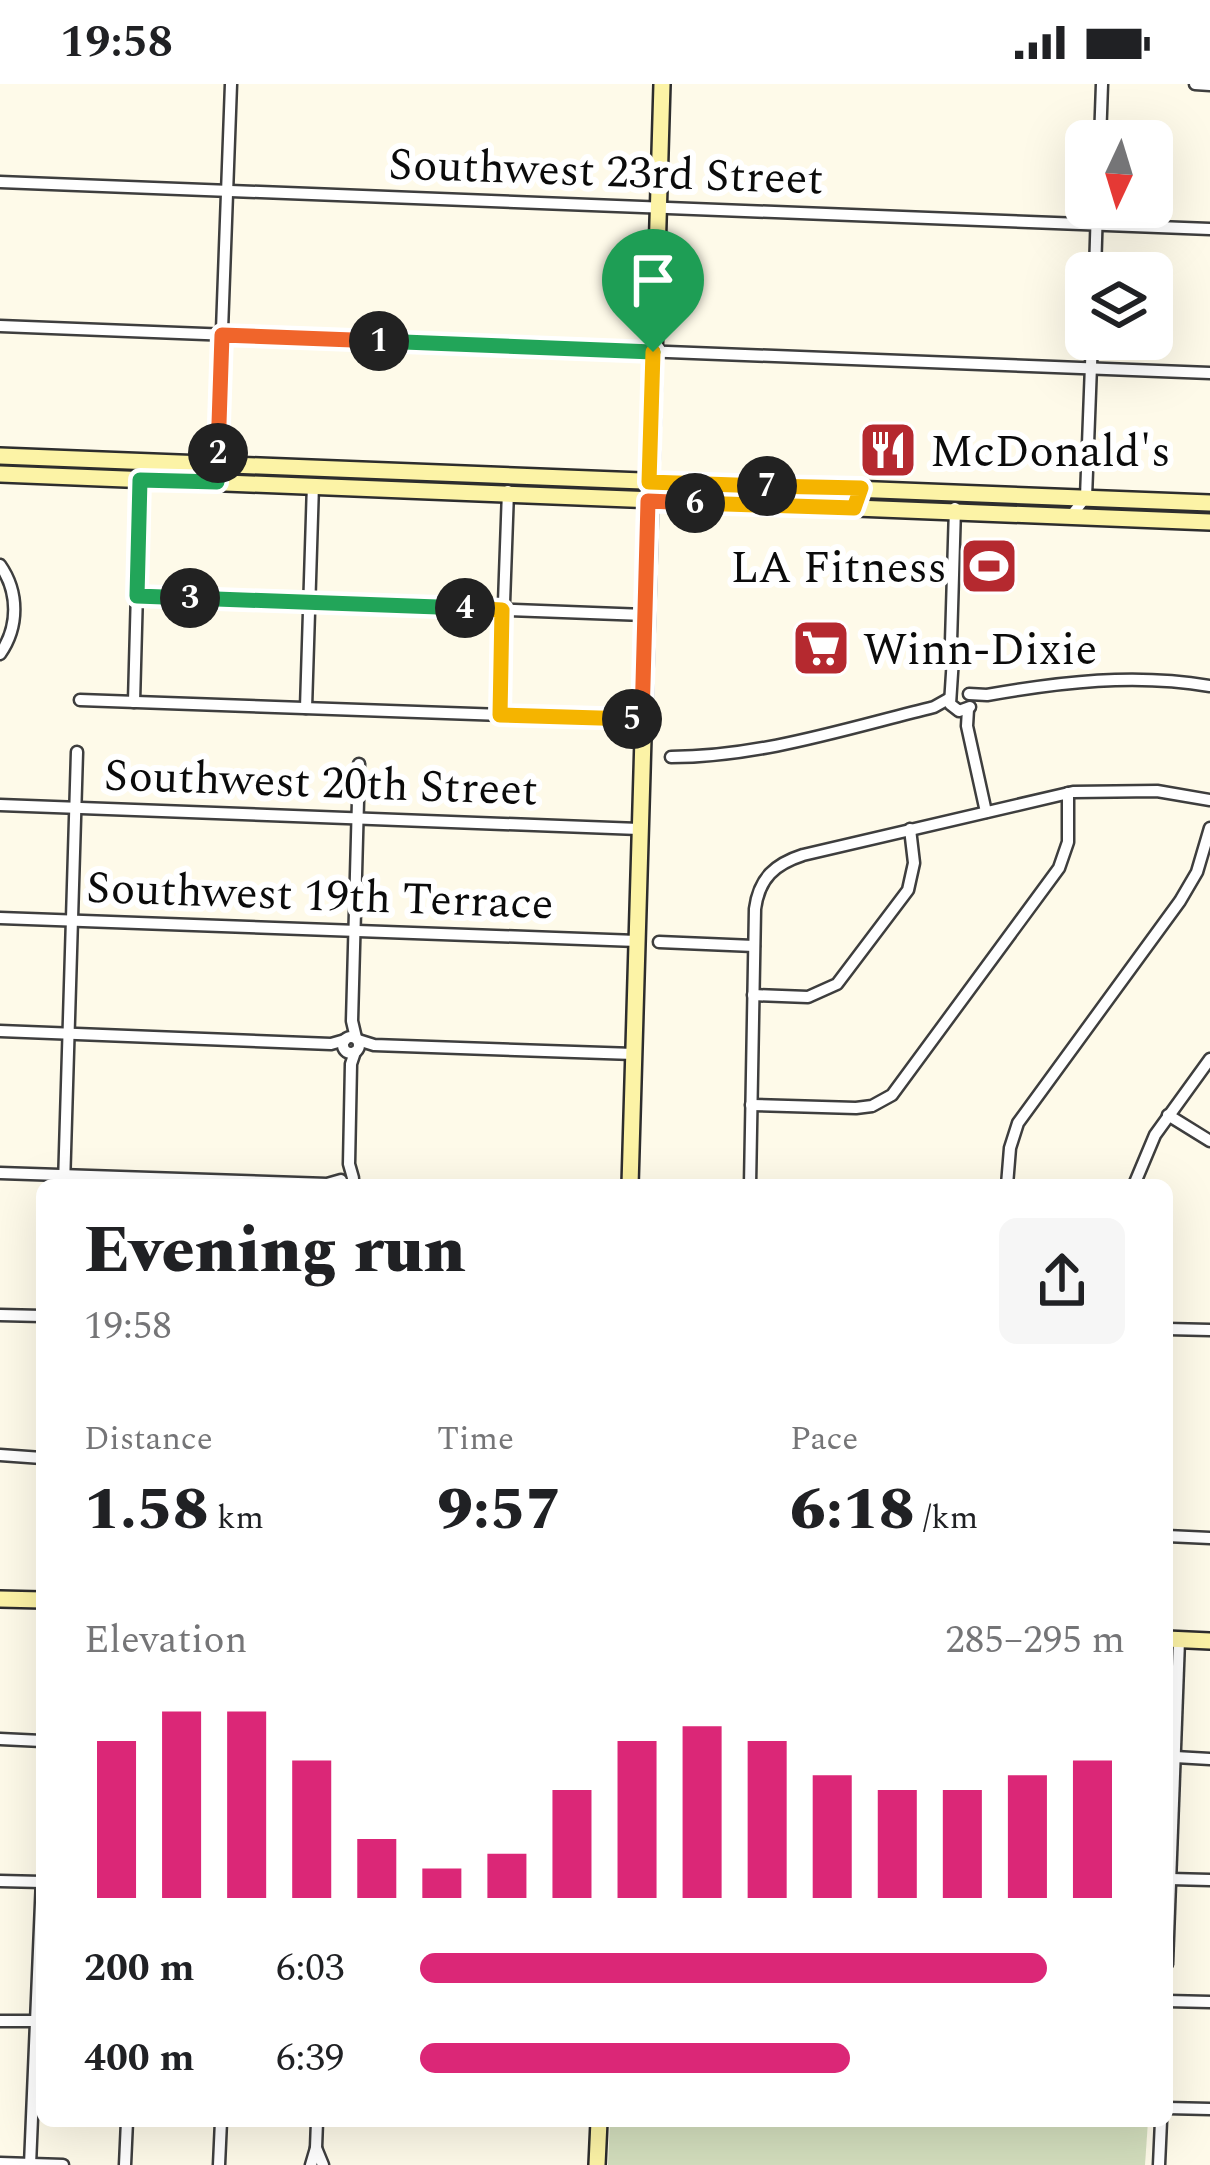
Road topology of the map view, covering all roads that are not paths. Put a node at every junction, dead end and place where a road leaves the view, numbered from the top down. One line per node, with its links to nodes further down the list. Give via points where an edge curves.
1 (231, 84): 8 (street)
2 (662, 84): 9 (main road)
3 (1102, 84): 6 (street)
4 (1195, 84): 5 (street)
5 (1210, 85)
6 (1101, 120)
7 (0, 182): 8 (street, Southwest 23rd Street)
8 (227, 191): 9 (street, Southwest 23rd Street); 14 (street)
9 (659, 208): 10 (street, Southwest 23rd Street); 15 (main road)
10 (1065, 224)
11 (1173, 228): 12 (street, Southwest 23rd Street)
12 (1210, 229)
13 (0, 326): 14 (street)
14 (222, 335): 15 (street); 23 (street)
15 (653, 352): 17 (street); 26 (main road)
16 (1091, 360): 17 (street)
17 (1091, 369): 18 (street); 31 (street)
18 (1210, 373)
19 (0, 456): 20 (main road)
20 (140, 461): 23 (main road); 25 (main road)
21 (314, 469): 23 (main road); 24 (main road); 27 (street)
22 (0, 474): 25 (main road)
23 (217, 474): 25 (main road); 27 (main road)
24 (509, 476): 26 (main road); 30 (street)
25 (140, 480): 39 (street)
26 (649, 482): 28 (main road); 32 (main road)
27 (313, 487): 30 (main road); 40 (street)
28 (861, 488): 29 (main road); 34 (main road)
29 (950, 491): 31 (main road); 35 (street)
30 (508, 495): 32 (main road); 41 (street)
31 (1086, 497): 33 (main road); 36 (street)
32 (648, 501): 34 (main road); 42 (main road)
33 (1210, 503)
34 (854, 508): 35 (main road)
35 (956, 512): 36 (main road); 43 (street)
36 (1070, 517): 37 (main road)
37 (1210, 522)
38 (0, 565): 44 (street, via 15,609)
39 (137, 596): 40 (street); 49 (street)
40 (309, 603): 41 (street); 50 (street)
41 (502, 610): 42 (street); 51 (street)
42 (645, 615): 52 (main road)
43 (951, 642)
44 (0, 654)
45 (953, 658): 48 (street)
46 (1210, 686): 48 (street, via 1094,680)
47 (80, 700): 49 (street)
48 (960, 701): 54 (street, via 752,750); 60 (street)
49 (134, 702): 50 (street)
50 (306, 708): 51 (street)
51 (500, 715): 52 (street)
52 (642, 720): 63 (main road)
53 (77, 752): 59 (street)
54 (671, 757)
55 (359, 764): 61 (street)
56 (1068, 793): 57 (street, via 1156,791); 60 (street); 77 (street, via 1059,868 903,1083 879,1103 856,1108)
57 (1210, 800)
58 (0, 805): 59 (street, Southwest 20th Street)
59 (75, 808): 61 (street, Southwest 20th Street); 66 (street)
60 (986, 812): 64 (street)
61 (357, 818): 63 (street, Southwest 20th Street); 67 (street)
62 (1210, 828): 86 (street, via 1180,901 1018,1123)
63 (639, 829): 68 (main road)
64 (910, 829): 70 (street, via 803,855 770,872 757,898); 71 (street, via 908,890 842,980 808,997)
65 (0, 918): 66 (street, Southwest 19th Terrace)
66 (72, 921): 67 (street, Southwest 19th Terrace); 73 (street)
67 (355, 931): 68 (street, Southwest 19th Terrace); 74 (street)
68 (637, 941): 75 (main road)
69 (659, 942): 70 (street)
70 (754, 946): 71 (street)
71 (753, 994): 77 (street)
72 (0, 1031): 73 (street)
73 (69, 1034): 74 (street); 82 (street)
74 (349, 1047): 75 (street); 83 (street)
75 (634, 1054): 84 (main road)
76 (1210, 1059): 78 (street)
77 (751, 1105): 85 (street)
78 (1168, 1115): 79 (street); 87 (street)
79 (1210, 1141)
80 (0, 1173): 81 (street)
81 (55, 1179)
82 (64, 1179)
83 (346, 1179)
84 (630, 1179)
85 (749, 1179)
86 (1007, 1179)
87 (1136, 1179)
88 (0, 1315): 89 (street)
89 (36, 1316)
90 (1173, 1329): 91 (street)
91 (1210, 1330)
92 (0, 1455): 93 (street)
93 (36, 1456)
94 (1173, 1536): 95 (street)
95 (1210, 1538)
96 (0, 1598): 97 (main road)
97 (36, 1600)
98 (1173, 1640): 99 (main road); 102 (street)
99 (1210, 1641)
100 (0, 1739): 101 (street)
101 (36, 1741)
102 (1175, 1757): 103 (street); 104 (street)
103 (1210, 1759)
104 (1173, 1806)
105 (1173, 1879): 108 (street)
106 (0, 1880): 107 (street)
107 (36, 1880)
108 (1210, 1880)
109 (1173, 2001): 110 (street)
110 (1210, 2002)
111 (0, 2021): 112 (street)
112 (36, 2021)
113 (36, 2069): 123 (street)
114 (1173, 2108): 115 (street)
115 (1210, 2109)
116 (128, 2127): 125 (street)
117 (221, 2127): 126 (street)
118 (317, 2127): 121 (street)
119 (599, 2127): 129 (main road)
120 (1161, 2127): 130 (street)
121 (316, 2148): 127 (street); 128 (street)
122 (0, 2163): 123 (street)
123 (30, 2164): 124 (street)
124 (63, 2165)
125 (125, 2165)
126 (219, 2165)
127 (311, 2165): 128 (street)
128 (322, 2165)
129 (597, 2165)
130 (1159, 2165)

